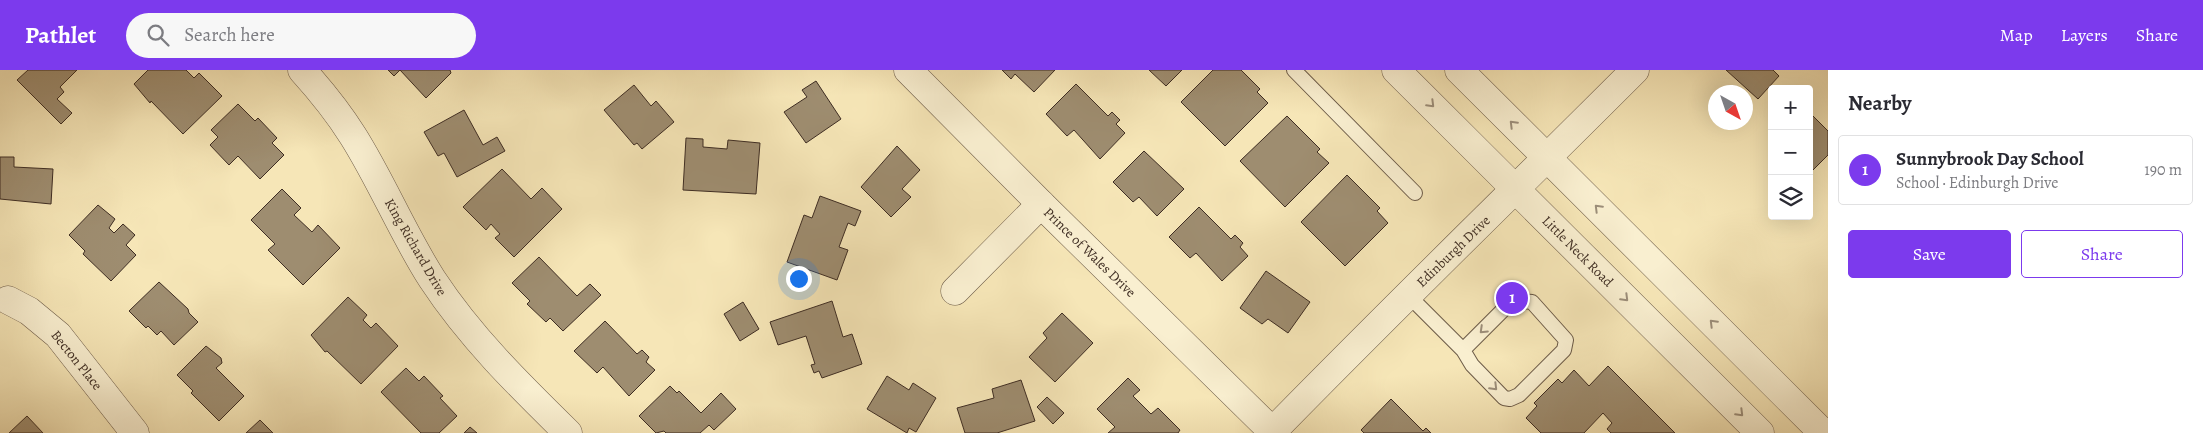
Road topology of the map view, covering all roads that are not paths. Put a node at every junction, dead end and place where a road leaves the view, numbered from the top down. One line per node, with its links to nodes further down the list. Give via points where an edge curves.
1 (302, 70): 16 (street, King Richard Drive, via 354,137 432,278 467,327)
2 (908, 70): 10 (street, Prince of Wales Drive)
3 (1294, 70): 9 (lane)
4 (1396, 70): 8 (street, Little Neck Road, one-way to 8)
5 (1459, 70): 7 (street, one-way to 5)
6 (1635, 70): 7 (street, Edinburgh Drive)
7 (1547, 158): 8 (street, Edinburgh Drive); 19 (street, one-way to 7)
8 (1516, 189): 12 (street, Edinburgh Drive); 18 (street, Little Neck Road, one-way to 18)
9 (1415, 193)
10 (1041, 204): 11 (street); 17 (street, Prince of Wales Drive)
11 (955, 291)
12 (1408, 295): 14 (lane); 17 (street, Edinburgh Drive)
13 (8, 300): 15 (street, Becton Place, via 29,311 58,335)
14 (1463, 350): 14 (lane, one-way to 14, via 1472,365 1504,398 1510,399 1519,395 1564,350 1566,340 1532,302 1520,301 1510,304)
15 (135, 433)
16 (568, 433)
17 (1273, 433)
18 (1760, 433)
19 (1823, 433)

